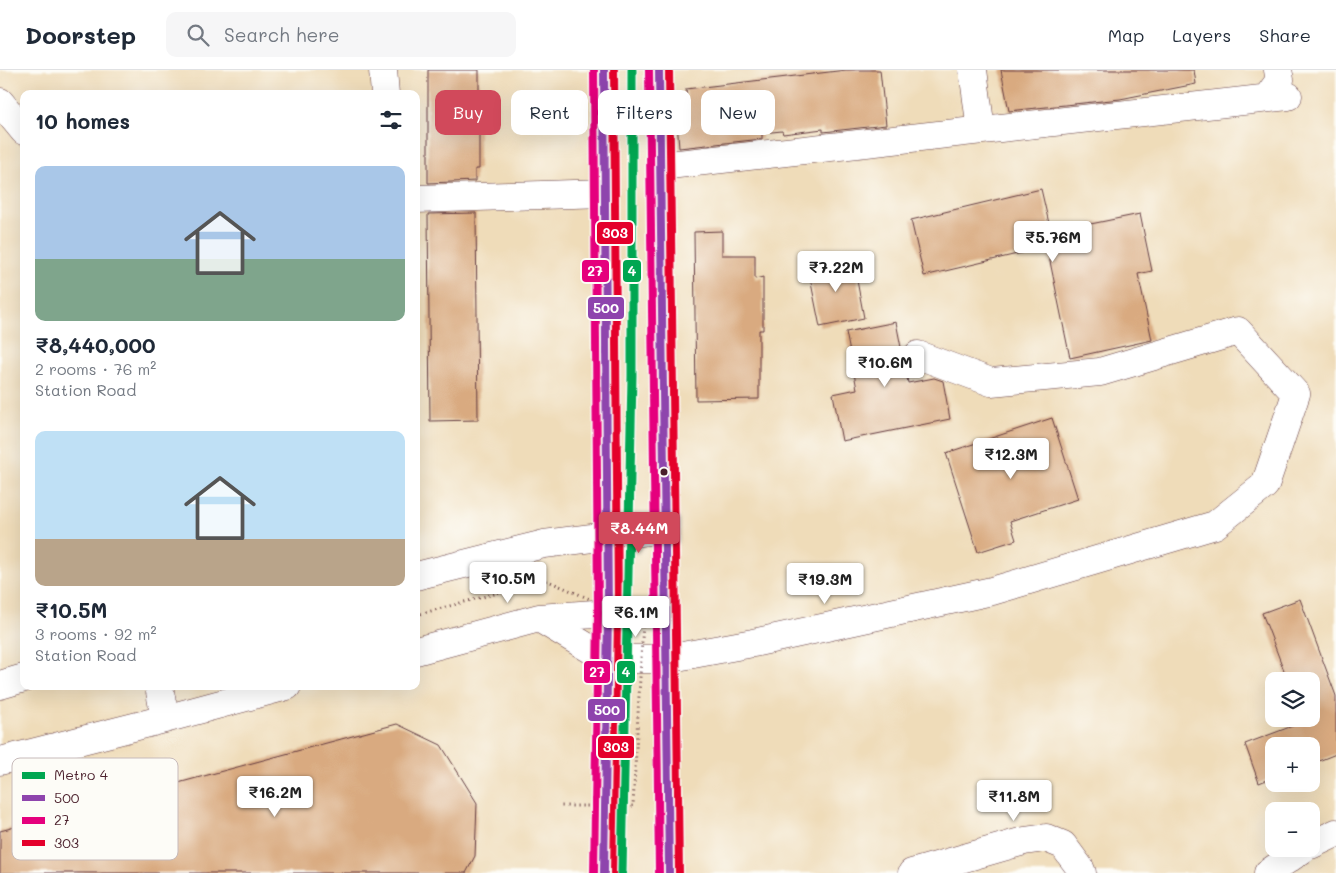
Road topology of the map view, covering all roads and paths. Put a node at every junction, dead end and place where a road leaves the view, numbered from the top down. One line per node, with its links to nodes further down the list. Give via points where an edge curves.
1 (383, 70): 6 (street)
2 (604, 70): 11 (main road)
3 (659, 70): 10 (main road)
4 (973, 70): 9 (street)
5 (1278, 70): 9 (street, via 1278,97)
6 (385, 90)
7 (0, 102): 8 (street)
8 (20, 126)
9 (981, 130): 10 (street)
10 (660, 166): 14 (main road)
11 (604, 193): 12 (street); 15 (main road)
12 (420, 199)
13 (918, 355): 22 (street, via 991,382 1100,372 1238,331 1296,394 1265,485 1215,525 992,591)
14 (664, 529): 15 (street); 22 (main road)
15 (608, 536): 16 (street, via 544,544); 18 (main road)
16 (420, 575)
17 (420, 613): 29 (path, bridge, via 546,580 643,622 633,806)
18 (608, 613): 19 (street); 21 (main road)
19 (539, 618): 20 (street); 21 (street)
20 (420, 650)
21 (607, 659): 22 (street); 33 (main road)
22 (666, 659): 34 (main road)
23 (20, 679): 24 (street)
24 (0, 685)
25 (160, 690): 27 (street)
26 (272, 690): 27 (street)
27 (165, 719): 28 (street)
28 (0, 761)
29 (560, 806)
30 (1336, 833): 31 (street)
31 (1320, 841)
32 (1291, 857): 37 (street)
33 (604, 873)
34 (669, 873)
35 (912, 873): 36 (street, via 1024,841 1046,838 1063,845)
36 (1082, 873)
37 (1268, 873)

